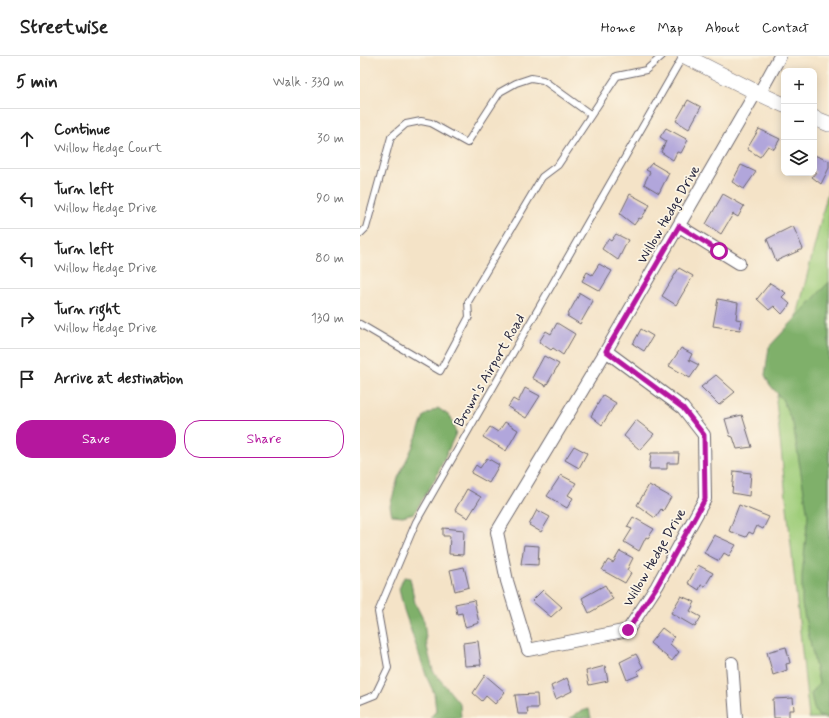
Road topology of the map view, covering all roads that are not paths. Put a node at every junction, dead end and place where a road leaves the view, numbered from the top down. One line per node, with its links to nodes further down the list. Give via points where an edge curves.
1 (662, 56): 6 (lane, via 646,70 617,76)
2 (684, 56): 4 (street); 15 (lane, Brown's Airport Road, via 416,522 378,612 388,668 375,696)
3 (780, 56): 4 (street, Willow Hedge Drive)
4 (758, 93): 5 (street); 9 (street, Willow Hedge Drive)
5 (781, 103)
6 (590, 114): 10 (lane, via 543,80 531,78 500,92 467,143 431,123 421,121 406,124 391,137 366,228); 12 (lane, via 558,165 542,176 468,302 469,317 440,371)
7 (817, 119): 8 (street)
8 (829, 124)
9 (679, 226): 11 (street); 13 (street, Willow Hedge Drive)
10 (360, 234)
11 (739, 263)
12 (360, 324)
13 (606, 351): 13 (street, Willow Hedge Drive, via 497,532 507,581 528,650 628,630 657,586 705,499 704,435 683,408)
14 (732, 663): 16 (street)
15 (360, 701)
16 (736, 718)

